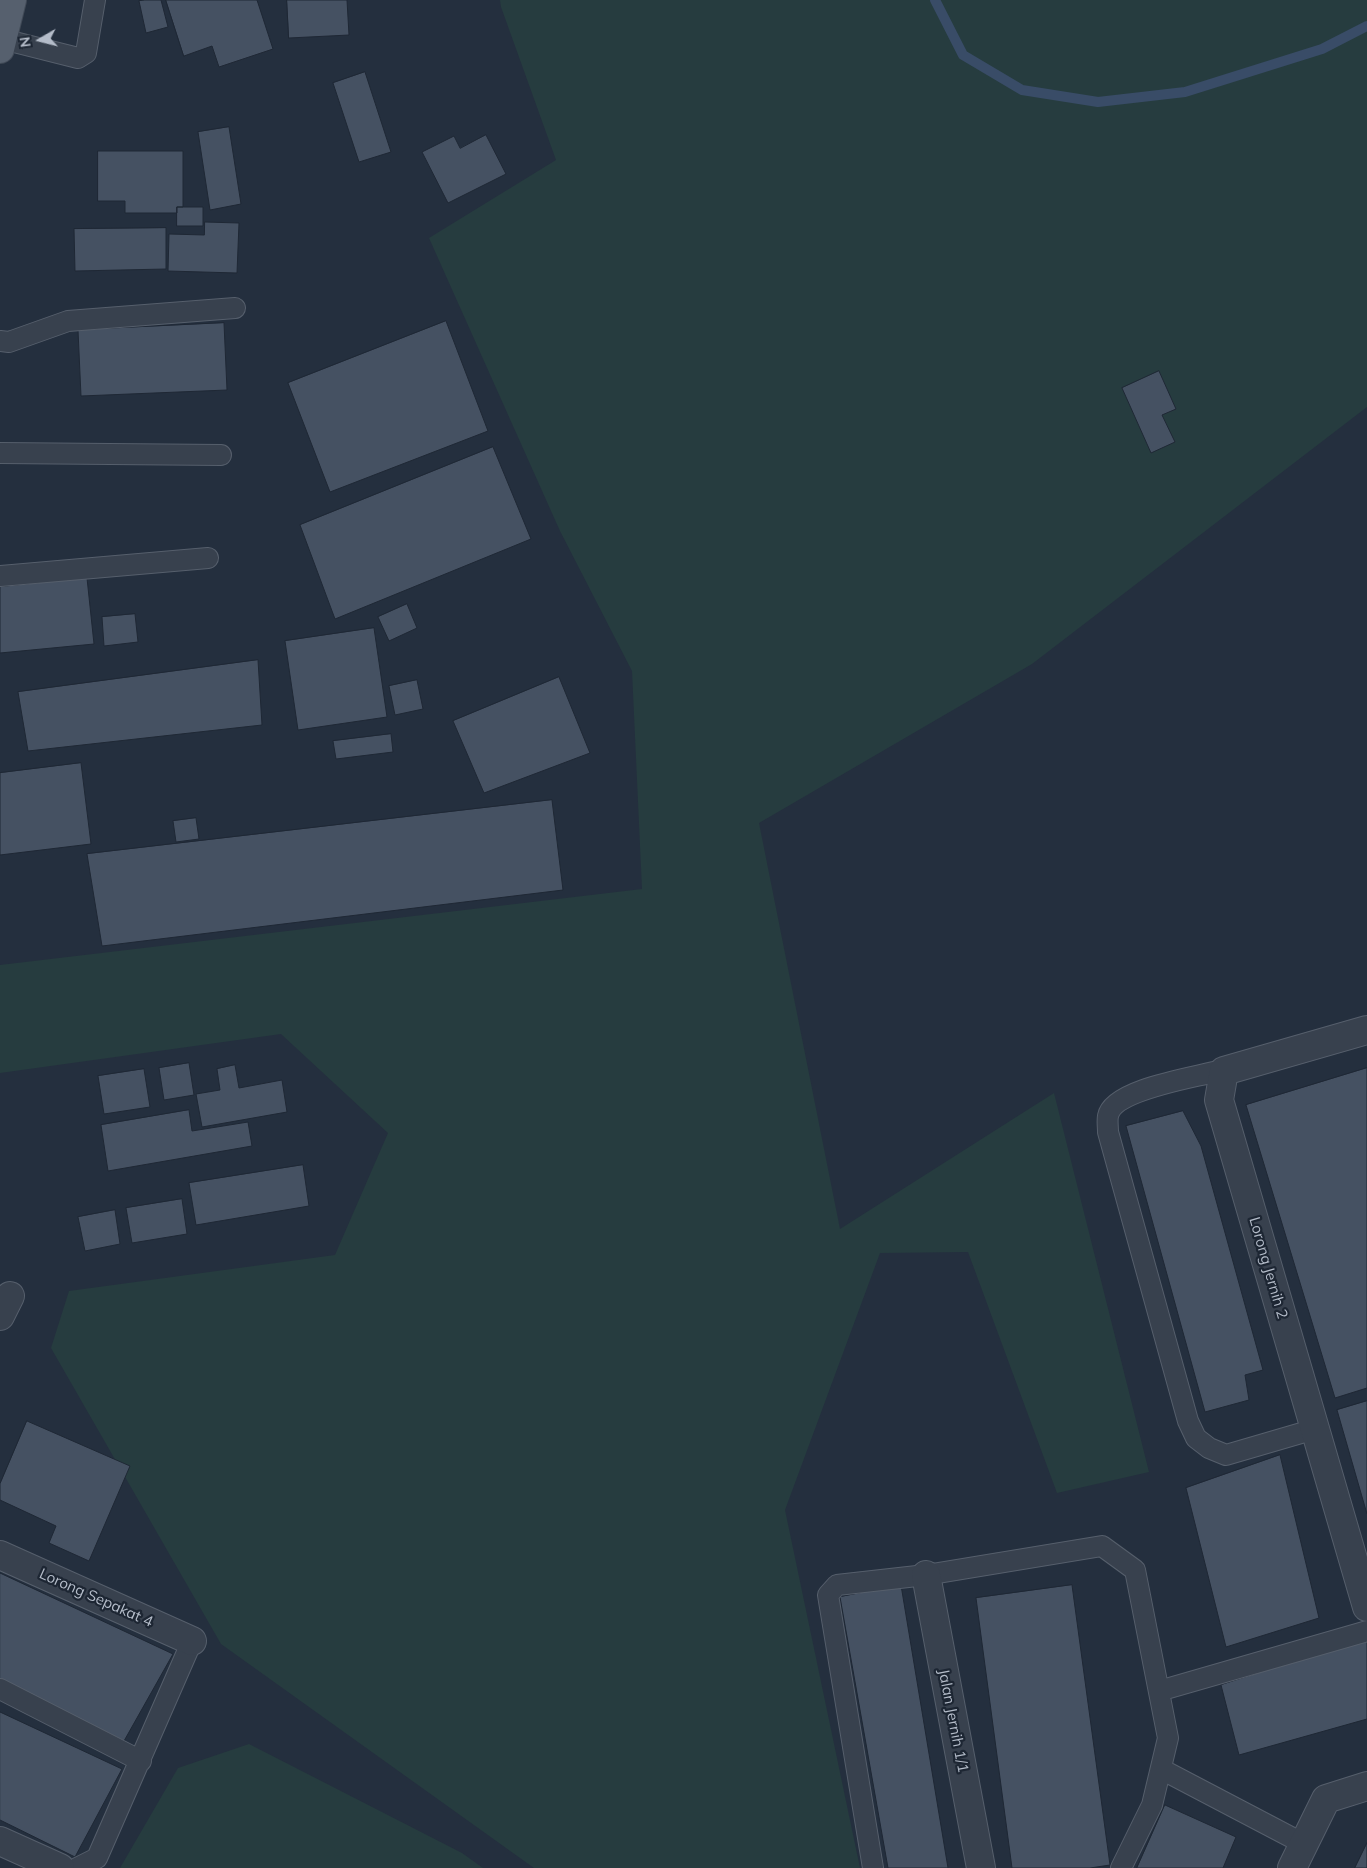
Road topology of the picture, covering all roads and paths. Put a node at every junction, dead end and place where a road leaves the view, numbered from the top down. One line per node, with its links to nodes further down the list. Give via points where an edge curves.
1 (12, 0): 3 (main road)
2 (96, 0): 3 (lane, via 86,53 78,58)
3 (1, 44)
4 (235, 308): 5 (lane, via 68,321 9,342)
5 (0, 341)
6 (0, 453): 7 (lane)
7 (221, 455)
8 (208, 558): 9 (lane)
9 (0, 576)
10 (1367, 1030): 11 (street)
11 (1224, 1071): 12 (street, Lorong Jernih 2, via 1219,1100); 12 (lane, via 1130,1094 1108,1115 1108,1132 1188,1421 1196,1438 1226,1455)
12 (1315, 1429): 15 (street, Lorong Jernih 2)
13 (0, 1555): 17 (street, Lorong Sepakat 4)
14 (926, 1575): 19 (lane, via 1102,1546 1136,1570); 27 (lane, via 837,1586 828,1595); 28 (street, Jalan Jernih 1/1)
15 (1367, 1607)
16 (1367, 1630): 19 (lane)
17 (192, 1641): 20 (lane)
18 (0, 1689): 20 (lane)
19 (1159, 1691): 21 (lane, via 1168,1738)
20 (141, 1761): 26 (lane, via 97,1858)
21 (1161, 1769): 24 (lane); 29 (lane, via 1152,1805)
22 (1367, 1786): 24 (street, via 1326,1799)
23 (0, 1841): 25 (street)
24 (1304, 1844): 30 (street)
25 (60, 1868)
26 (78, 1868)
27 (873, 1868)
28 (981, 1868)
29 (1121, 1868)
30 (1292, 1868)

